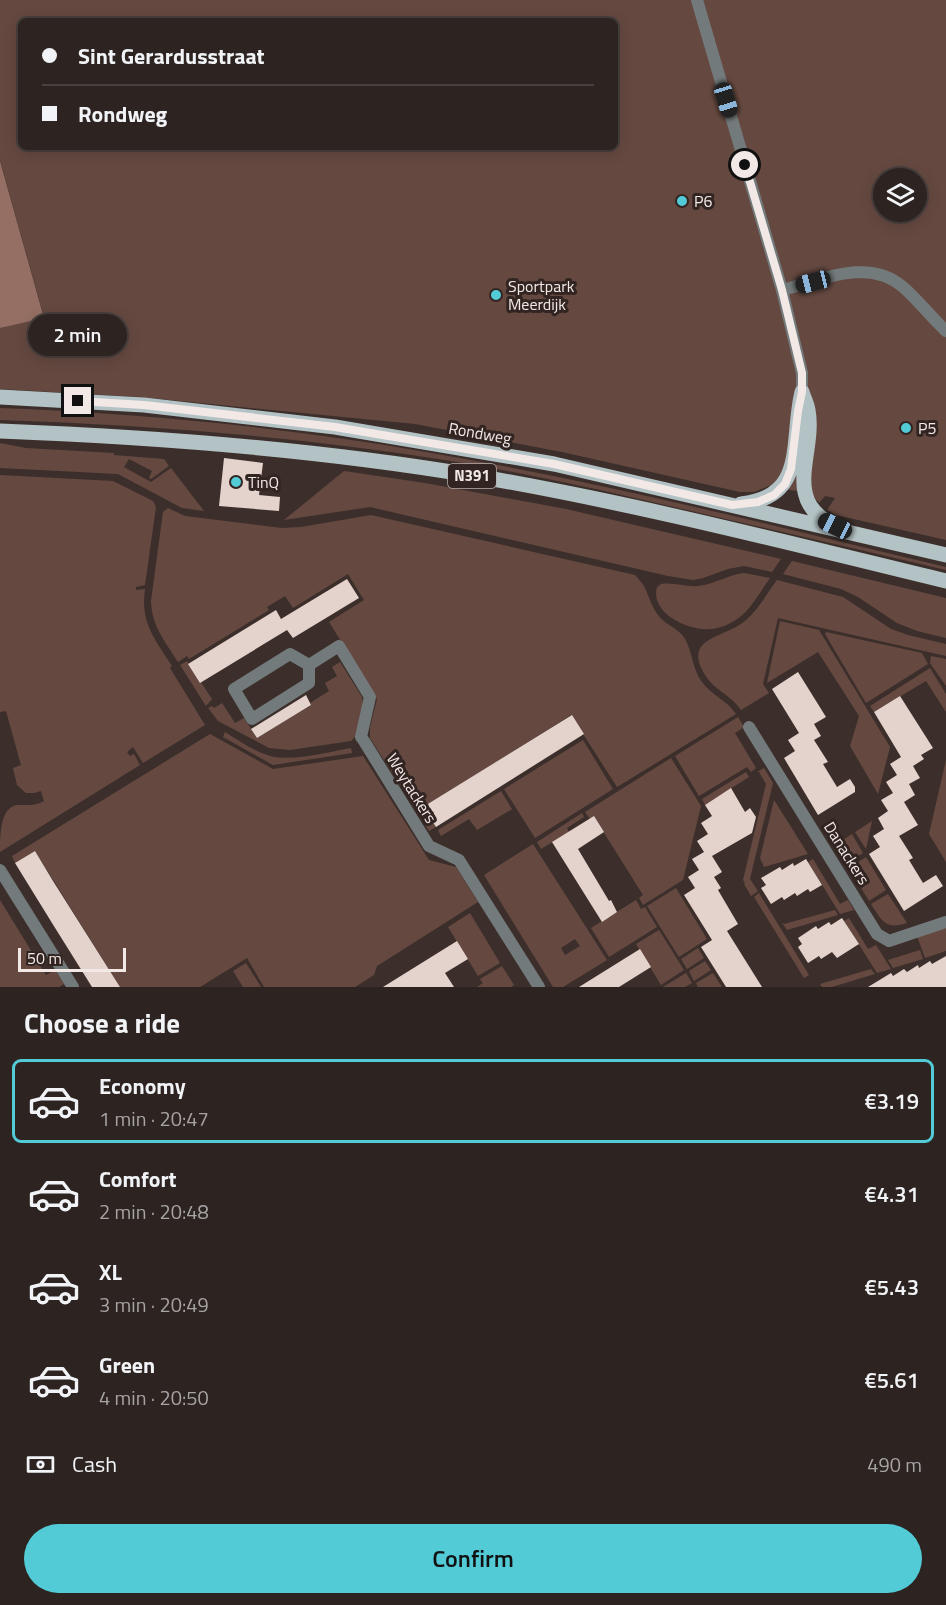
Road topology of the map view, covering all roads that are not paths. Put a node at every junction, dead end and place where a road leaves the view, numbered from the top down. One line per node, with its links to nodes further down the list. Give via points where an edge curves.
1 (697, 0): 2 (street)
2 (782, 290): 3 (street, via 856,271 878,273 902,286); 4 (street, via 802,373)
3 (946, 331)
4 (802, 392): 7 (main road, via 791,469 785,484 774,495 758,502); 8 (main road, via 808,410 805,496 822,519)
5 (0, 397): 7 (main road, Rondweg / N391, via 144,405 335,427 554,464)
6 (0, 431): 10 (main road, N391, via 231,445 344,456 471,476 599,500)
7 (732, 505): 8 (main road, Rondweg / N391)
8 (849, 532): 9 (main road, Rondweg / N391)
9 (946, 555)
10 (946, 581)
11 (309, 665): 11 (street, via 290,654 234,689 252,719 309,683); 16 (street, Weytackers, via 339,646 370,698 361,737 429,846 459,860)
12 (749, 727): 14 (street, Danackers, via 876,934 889,941)
13 (0, 870): 15 (street)
14 (946, 922)
15 (73, 987)
16 (539, 987)

